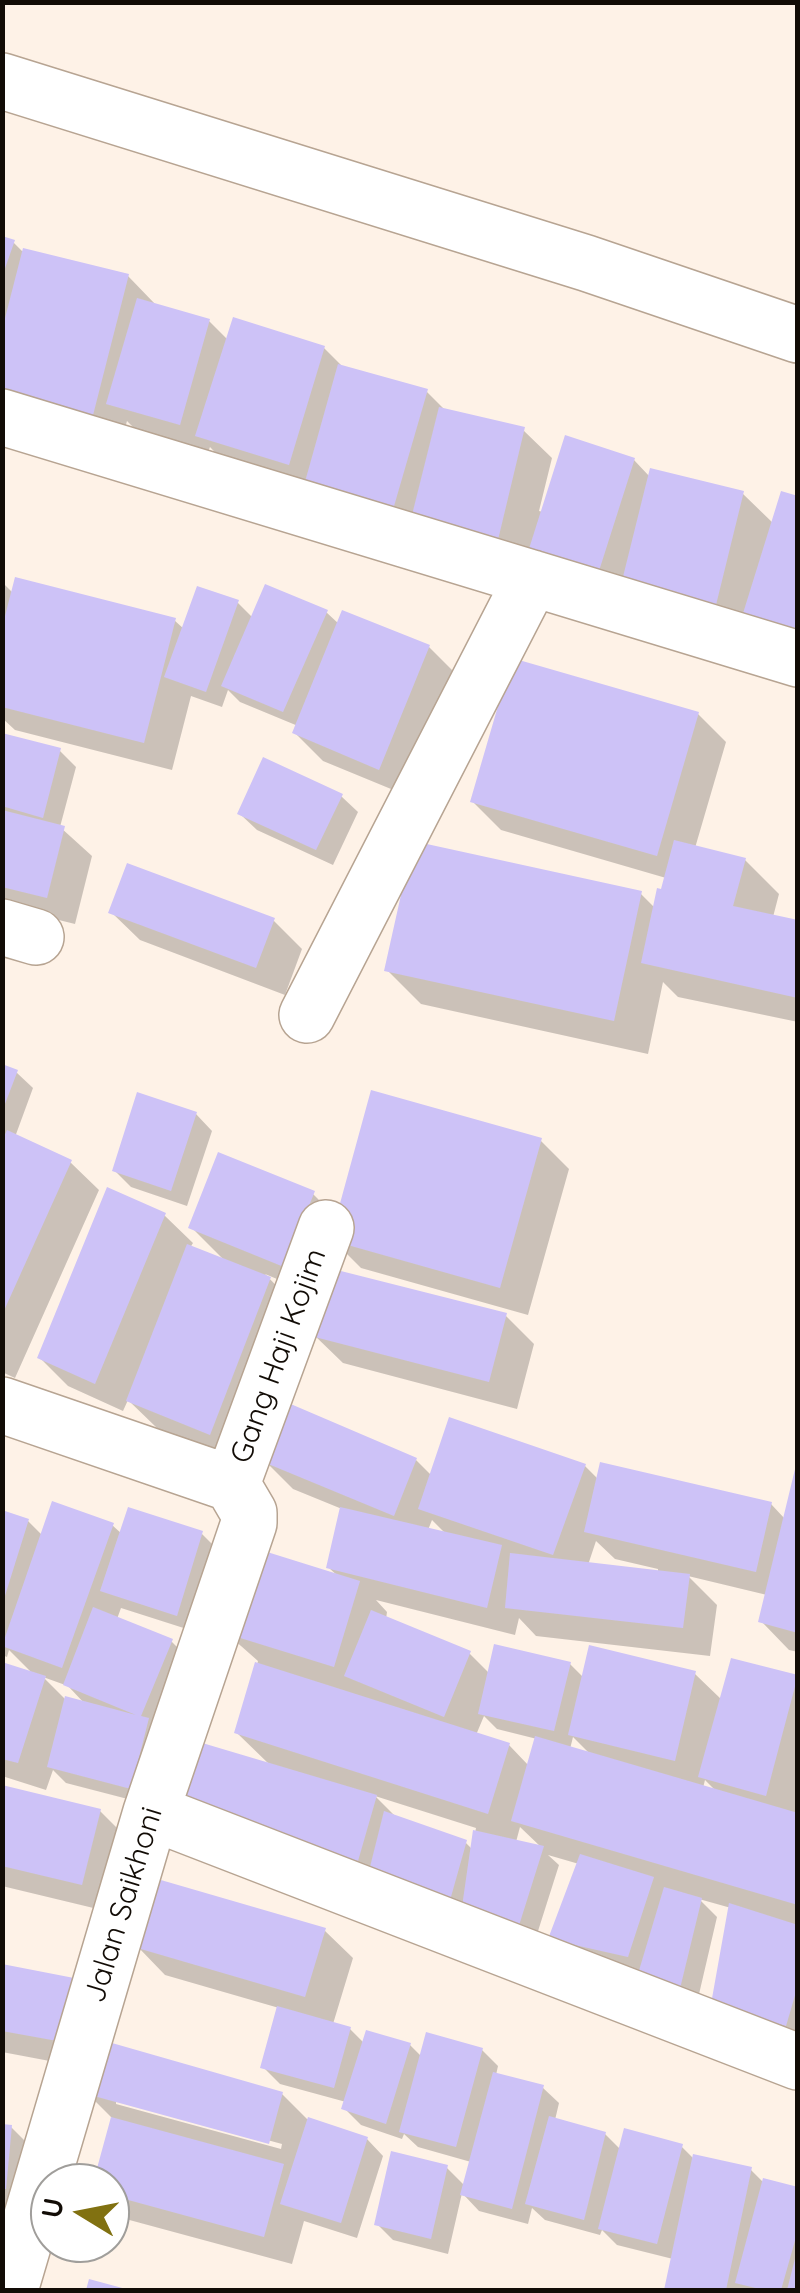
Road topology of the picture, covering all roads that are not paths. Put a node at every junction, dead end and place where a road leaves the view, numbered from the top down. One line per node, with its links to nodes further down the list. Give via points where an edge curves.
1 (2, 81): 2 (street, via 586,262)
2 (798, 335)
3 (2, 416): 4 (street)
4 (532, 578): 5 (street); 6 (street)
5 (798, 659)
6 (307, 1014)
7 (326, 1228): 9 (street, Gang Haji Kojim)
8 (2, 1405): 9 (street)
9 (241, 1503): 10 (street, Jalan Saikhoni)
10 (151, 1812): 11 (street); 12 (street, Jalan Saikhoni)
11 (798, 2062)
12 (10, 2290)

